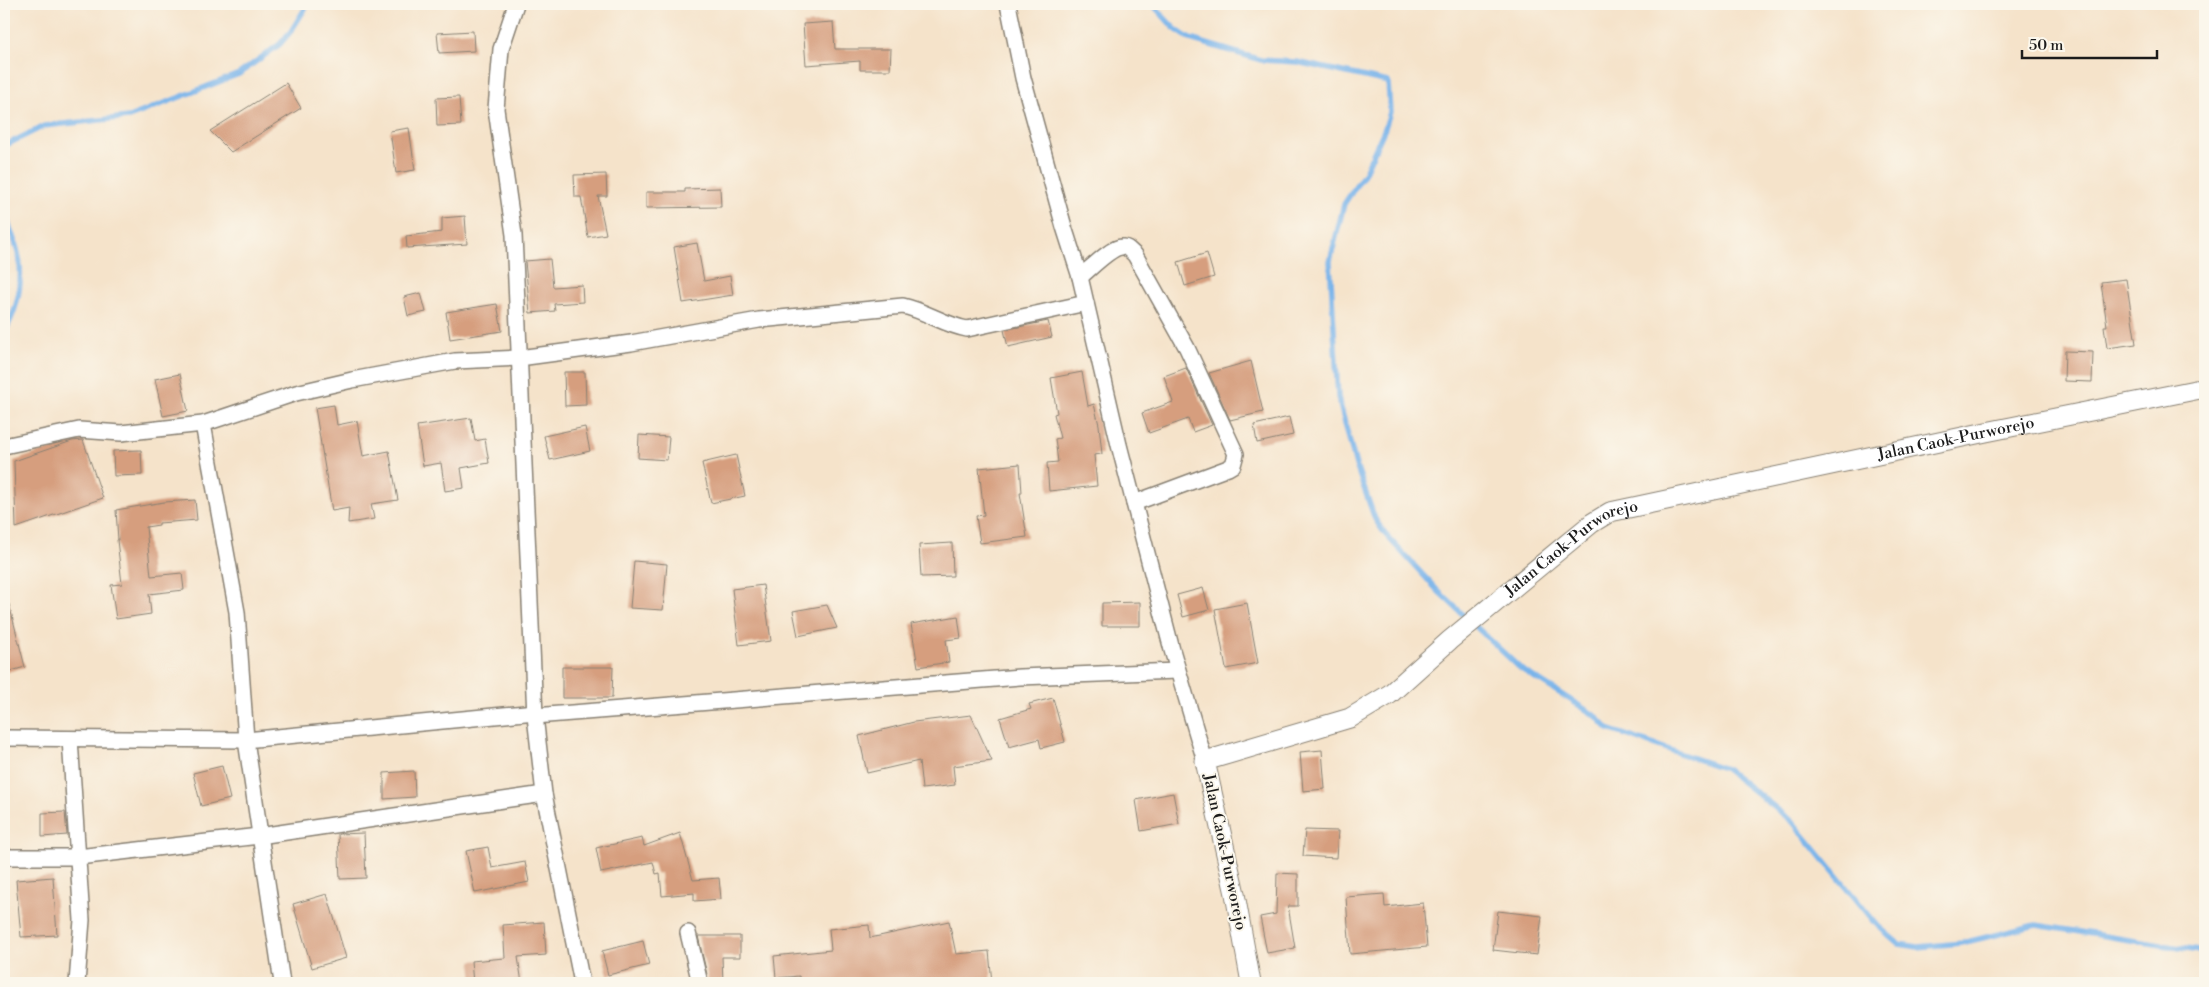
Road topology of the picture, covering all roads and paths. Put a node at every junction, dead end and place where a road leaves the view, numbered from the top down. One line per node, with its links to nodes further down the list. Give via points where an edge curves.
1 (516, 4): 5 (street, via 501,49 496,109 514,235)
2 (1008, 4): 3 (street, via 1023,78)
3 (1080, 277): 4 (street); 9 (street, via 1122,246 1135,255 1187,348 1236,454 1228,468)
4 (1086, 303): 5 (street, via 967,329 950,326 903,306 877,308 759,320 631,343); 9 (street)
5 (520, 358): 7 (street, via 455,361 352,380 296,393); 11 (street)
6 (2205, 388): 15 (street, Jalan Caok-Purworejo, via 1610,512 1494,603 1390,694 1350,718)
7 (203, 424): 8 (street, via 121,433 79,430); 14 (street, via 237,612)
8 (4, 446)
9 (1134, 503): 10 (street)
10 (1177, 671): 11 (street, via 1020,677); 15 (street)
11 (535, 714): 14 (street); 16 (street)
12 (4, 738): 13 (street)
13 (70, 739): 14 (street); 19 (street)
14 (246, 740): 17 (street)
15 (1205, 761): 25 (street, Jalan Caok-Purworejo)
16 (544, 794): 17 (street); 23 (street)
17 (259, 836): 19 (street); 22 (street)
18 (4, 857): 19 (street)
19 (78, 857): 21 (street, via 82,920)
20 (688, 932): 24 (street)
21 (77, 983)
22 (282, 983)
23 (582, 983)
24 (700, 983)
25 (1251, 983)

